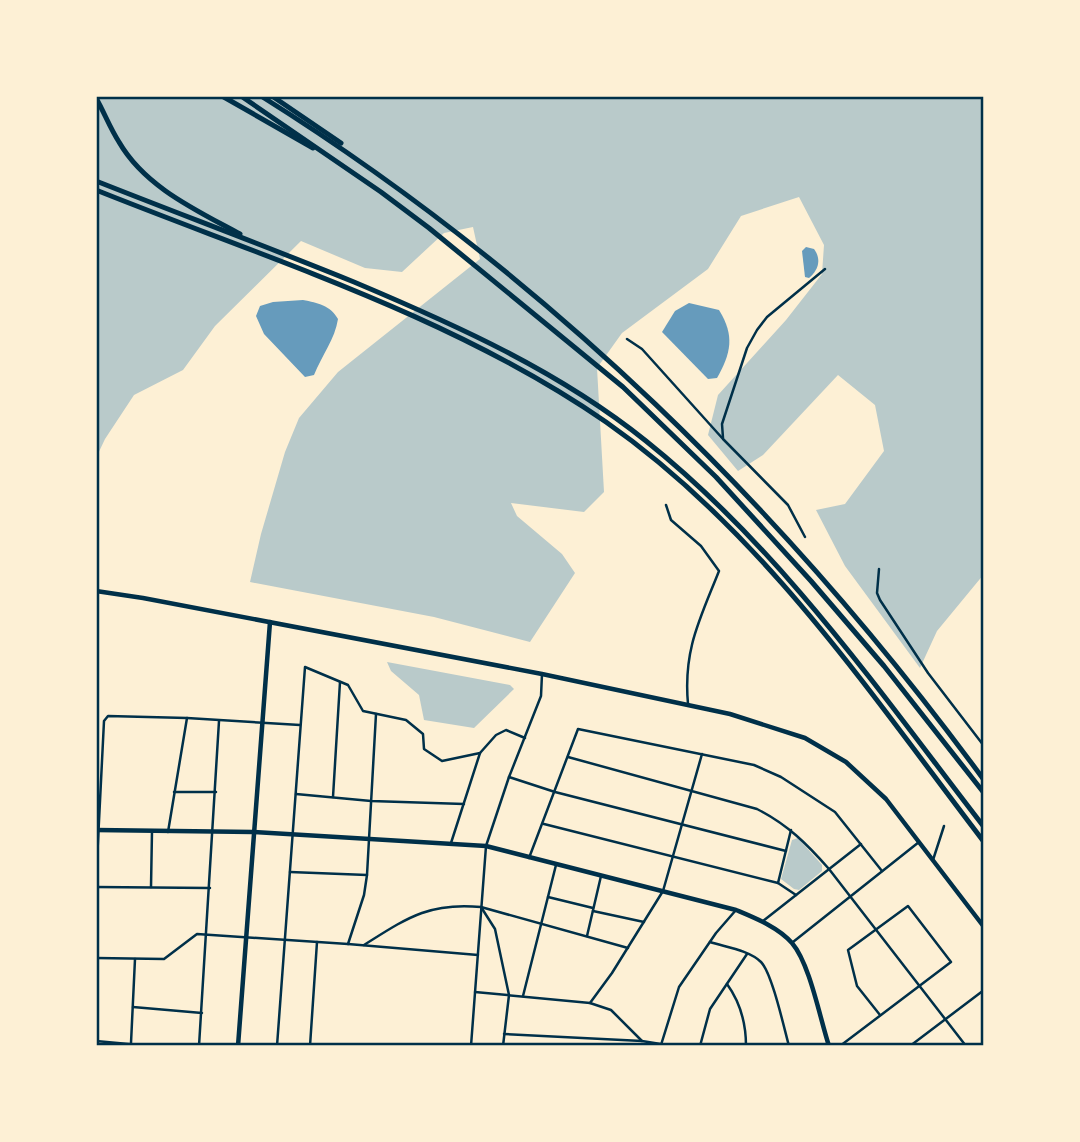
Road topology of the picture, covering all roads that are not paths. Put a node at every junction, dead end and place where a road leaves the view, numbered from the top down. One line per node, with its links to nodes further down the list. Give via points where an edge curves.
1 (222, 96): 6 (highway)
2 (241, 96): 6 (highway)
3 (261, 96): 7 (highway)
4 (272, 96): 7 (highway)
5 (96, 97): 10 (highway, via 120,144 139,168 176,199)
6 (340, 163): 38 (highway, via 575,346 716,477 853,629)
7 (364, 164): 33 (highway, via 574,330 756,504 860,620)
8 (96, 180): 10 (highway)
9 (96, 191): 56 (highway, via 334,284 483,349 607,423 692,492 768,568)
10 (258, 244): 46 (highway, via 487,341 543,372 644,440 700,487 775,562)
11 (825, 269): 13 (street, via 757,330 722,424)
12 (627, 339): 13 (street, via 642,349)
13 (723, 439): 15 (street, via 788,505)
14 (666, 505): 21 (street, via 671,520 719,571 688,655)
15 (805, 537)
16 (879, 569): 28 (street, via 880,600)
17 (96, 591): 18 (main road)
18 (270, 622): 19 (main road); 25 (main road)
19 (542, 674): 21 (main road); 27 (street, via 541,696)
20 (341, 682): 22 (street, via 355,694 363,711); 26 (street, via 305,667); 40 (street)
21 (688, 705): 55 (main road, via 805,738 846,762 886,799)
22 (376, 714): 29 (street, via 406,720 419,729 424,750 442,761); 41 (street)
23 (187, 718): 24 (street); 35 (street); 47 (street, via 113,715 104,720)
24 (219, 720): 25 (street); 36 (street)
25 (262, 723): 26 (street); 52 (main road)
26 (300, 725): 39 (street)
27 (525, 738): 29 (street, via 506,730); 32 (street)
28 (984, 746)
29 (480, 752): 42 (street)
30 (702, 754): 31 (street, via 578,729); 34 (street); 58 (street, via 754,765 781,777 835,813)
31 (568, 757): 34 (street); 37 (street)
32 (509, 777): 37 (street); 59 (street)
33 (984, 780)
34 (692, 791): 44 (street); 48 (street, via 757,809)
35 (174, 792): 36 (street); 50 (street)
36 (216, 792): 51 (street)
37 (555, 792): 43 (street); 44 (street)
38 (984, 793)
39 (296, 794): 40 (street); 53 (street)
40 (333, 797): 41 (street)
41 (370, 801): 42 (street); 54 (street)
42 (464, 804): 57 (street)
43 (543, 824): 61 (street); 62 (street)
44 (682, 824): 60 (street); 61 (street)
45 (944, 826): 64 (street)
46 (984, 827)
47 (98, 830): 49 (main road); 63 (street)
48 (791, 830): 60 (street); 66 (street)
49 (152, 831): 50 (main road); 74 (street)
50 (167, 832): 51 (main road)
51 (214, 832): 52 (main road); 75 (street)
52 (253, 832): 53 (main road); 90 (main road)
53 (293, 835): 54 (main road); 68 (street)
54 (368, 838): 57 (main road); 69 (street)
55 (919, 842): 64 (main road); 67 (street)
56 (984, 842)
57 (451, 843): 59 (main road)
58 (861, 844): 66 (street); 67 (street)
59 (486, 846): 62 (main road); 80 (street)
60 (786, 851): 72 (street)
61 (673, 856): 72 (street); 76 (street)
62 (529, 858): 65 (main road)
63 (97, 859): 71 (street)
64 (933, 860): 86 (main road)
65 (556, 865): 70 (main road); 78 (street)
66 (829, 869): 77 (street); 79 (street)
67 (882, 871): 79 (street)
68 (290, 872): 69 (street); 91 (street)
69 (367, 875): 95 (street)
70 (601, 876): 76 (main road); 81 (street)
71 (96, 881)
72 (778, 883): 77 (street)
73 (96, 887): 74 (street)
74 (152, 887): 75 (street)
75 (210, 888): 88 (street)
76 (663, 891): 82 (main road); 83 (street)
77 (796, 895): 84 (street)
78 (548, 897): 81 (street); 85 (street)
79 (850, 897): 87 (street); 94 (street)
80 (481, 907): 85 (street); 96 (street, via 457,905 419,913); 99 (street); 106 (street, via 495,929)
81 (593, 910): 83 (street); 89 (street)
82 (736, 910): 84 (main road); 93 (street)
83 (644, 922): 97 (street)
84 (763, 922): 94 (main road)
85 (542, 923): 89 (street); 107 (street)
86 (984, 927)
87 (876, 928): 103 (street); 103 (street, via 908,906 951,962); 111 (street, via 848,950 857,986)
88 (206, 934): 90 (street); 101 (street, via 197,934 164,959); 110 (street)
89 (587, 936): 97 (street)
90 (247, 937): 91 (street); 120 (main road)
91 (284, 939): 92 (street); 121 (street)
92 (317, 942): 95 (street); 122 (street)
93 (709, 942): 98 (street); 117 (street, via 679,987)
94 (792, 943): 129 (main road, via 804,964)
95 (348, 944): 96 (street)
96 (364, 945): 99 (street)
97 (628, 948): 108 (street)
98 (747, 954): 102 (street); 128 (street, via 761,962 768,977)
99 (478, 955): 105 (street)
100 (96, 958): 101 (street)
101 (135, 959): 109 (street)
102 (727, 984): 126 (street, via 710,1009); 127 (street, via 737,998)
103 (919, 985): 111 (street); 112 (street)
104 (984, 990): 112 (street)
105 (475, 992): 106 (street); 123 (street)
106 (509, 995): 107 (street); 113 (street)
107 (523, 996): 108 (street)
108 (590, 1003): 115 (street, via 611,1010)
109 (134, 1007): 110 (street); 116 (street)
110 (202, 1013): 119 (street)
111 (880, 1015): 130 (street)
112 (945, 1019): 131 (street); 132 (street)
113 (503, 1034): 115 (street); 124 (street)
114 (96, 1041): 116 (street)
115 (642, 1041): 117 (street)
116 (131, 1043): 118 (street)
117 (661, 1045): 125 (street)
118 (150, 1046)
119 (199, 1046)
120 (238, 1046)
121 (277, 1046)
122 (310, 1046)
123 (471, 1046)
124 (503, 1046)
125 (673, 1046)
126 (700, 1046)
127 (746, 1046)
128 (789, 1046)
129 (829, 1046)
130 (840, 1046)
131 (909, 1046)
132 (966, 1046)

